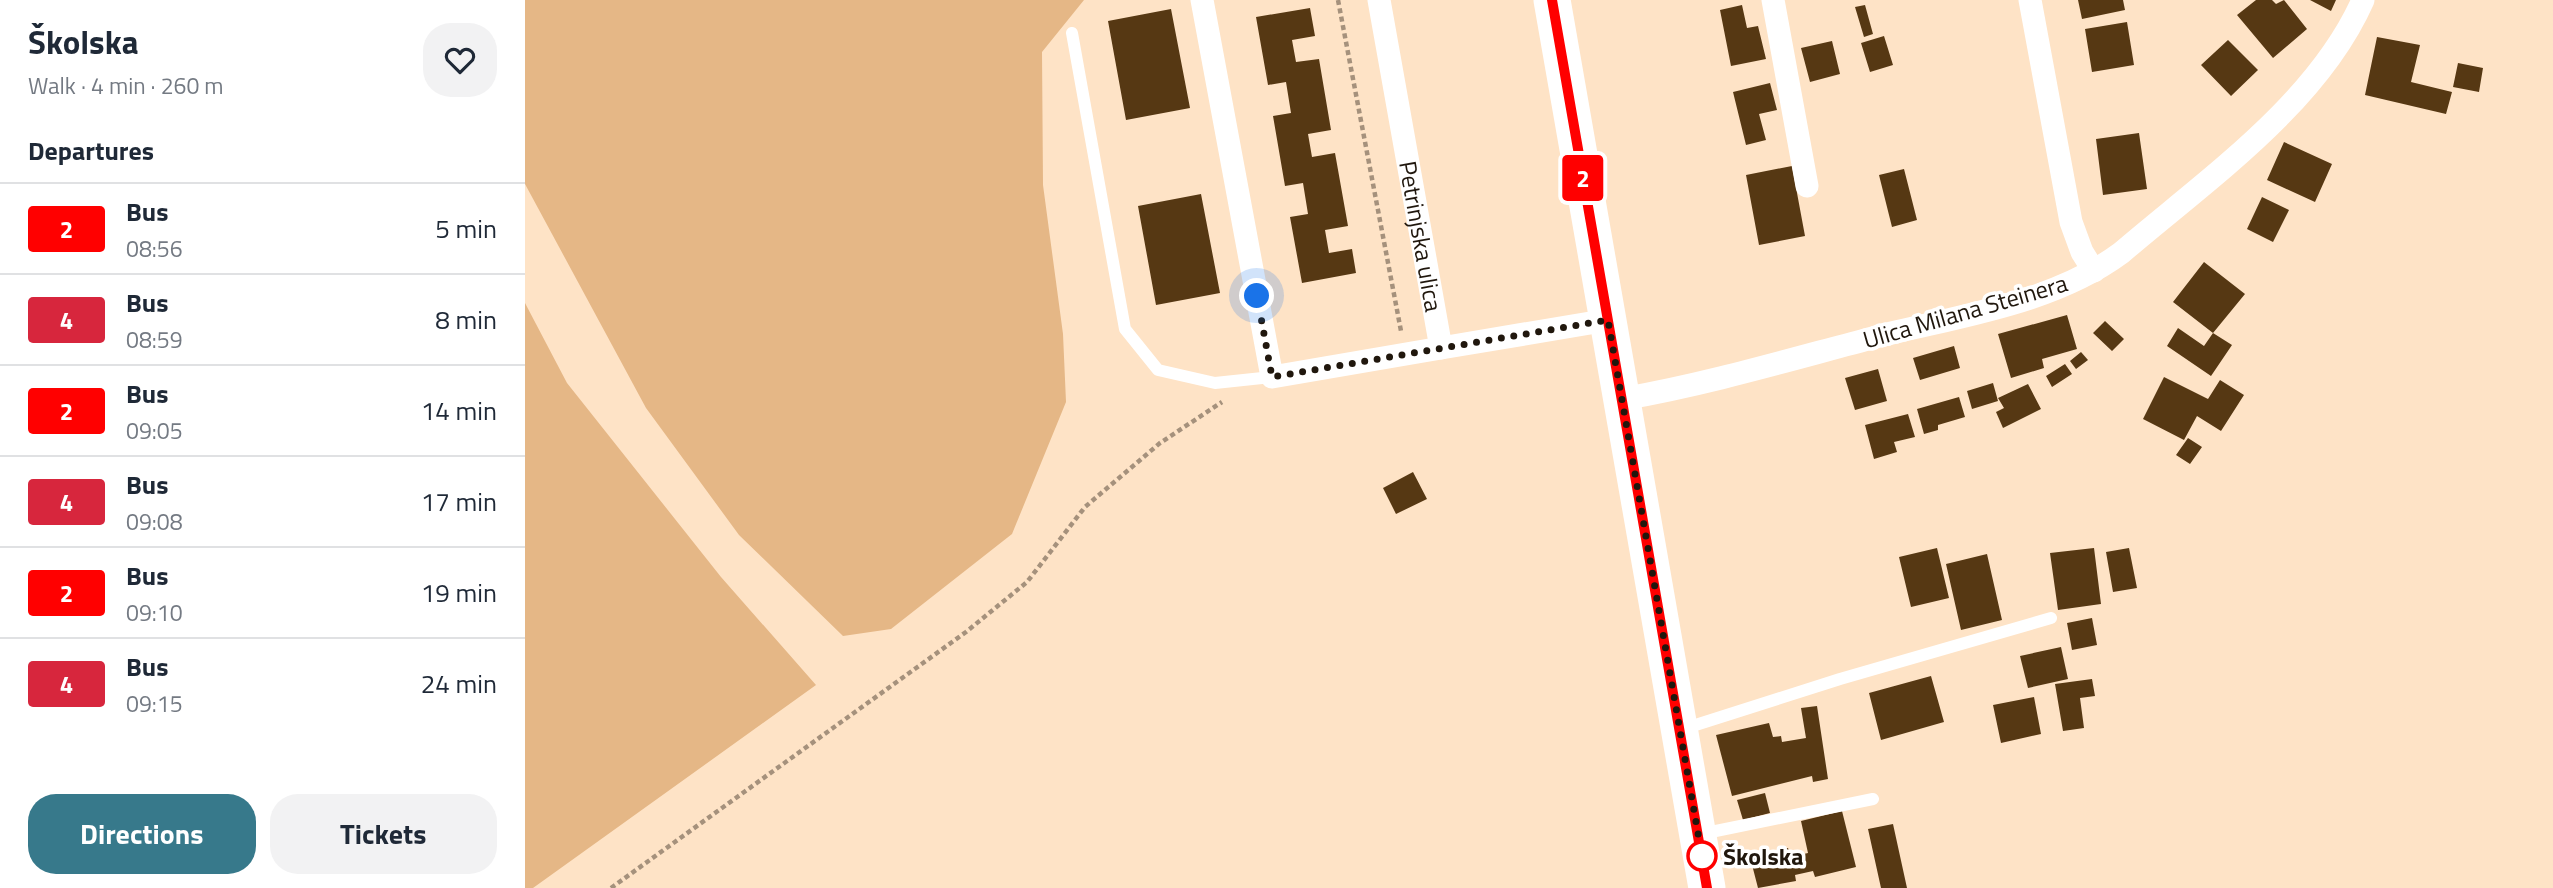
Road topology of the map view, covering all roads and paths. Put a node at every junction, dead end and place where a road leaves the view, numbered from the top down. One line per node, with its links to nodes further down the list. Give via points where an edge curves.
1 (1202, 0): 14 (street)
2 (1338, 0): 12 (path)
3 (1379, 0): 13 (street, Petrinjska ulica)
4 (1552, 0): 11 (main road)
5 (1773, 0): 9 (street)
6 (2030, 0): 10 (street, via 2071,222)
7 (2363, 0): 10 (street, Ulica Milana Steinera, via 2339,47 2302,93 2131,244)
8 (1072, 33): 14 (lane, via 1125,329 1158,370 1216,383)
9 (1807, 186)
10 (2094, 271): 16 (street, Ulica Milana Steinera, via 2023,299 1695,384)
11 (1608, 320): 13 (street, Petrinjska ulica); 16 (main road)
12 (1402, 335)
13 (1441, 348): 14 (street)
14 (1272, 377)
15 (1230, 397): 21 (path, via 1160,443 1085,507 1027,582 966,632)
16 (1622, 398): 18 (main road)
17 (2051, 618): 18 (lane)
18 (1679, 730): 20 (main road)
19 (1873, 799): 20 (lane)
20 (1698, 834): 22 (main road)
21 (611, 888)
22 (1707, 888)

